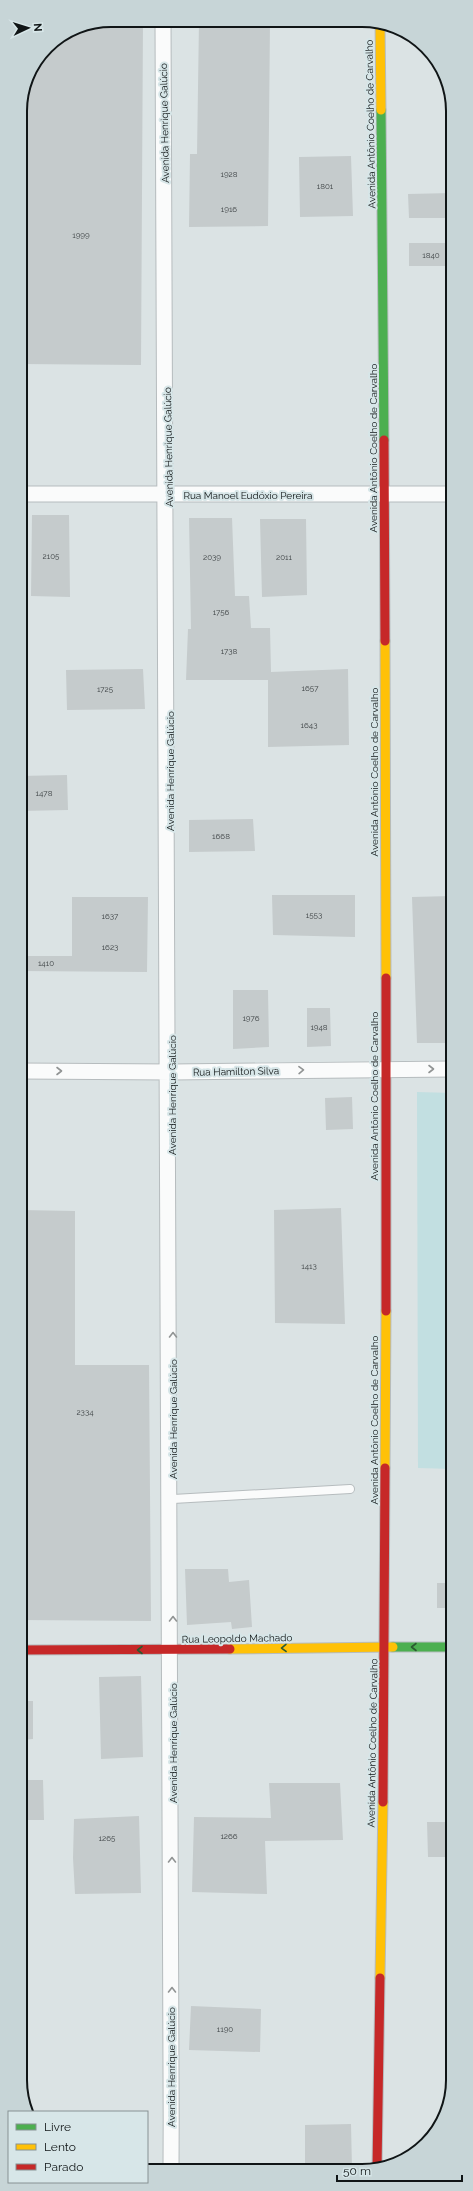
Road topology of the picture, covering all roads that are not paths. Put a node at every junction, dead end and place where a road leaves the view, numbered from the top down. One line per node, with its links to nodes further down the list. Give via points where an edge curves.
1 (163, 27): 6 (street, Avenida Henrique Galúcio)
2 (380, 29): 4 (street, Avenida Antônio Coelho de Carvalho)
3 (27, 494): 6 (street, Rua Manoel Eudóxio Pereira)
4 (385, 494): 5 (street, Rua Manoel Eudóxio Pereira); 6 (street, Rua Manoel Eudóxio Pereira); 7 (street, Avenida Antônio Coelho de Carvalho)
5 (446, 494)
6 (168, 495): 10 (street, Avenida Henrique Galúcio)
7 (386, 1069): 8 (street, Rua Hamilton Silva, one-way to 8); 10 (street, Rua Hamilton Silva, one-way to 7); 14 (street, Avenida Antônio Coelho de Carvalho)
8 (446, 1069)
9 (27, 1071): 10 (street, Rua Hamilton Silva, one-way to 10)
10 (172, 1072): 12 (street, Avenida Henrique Galúcio, one-way to 10)
11 (350, 1489): 12 (lane)
12 (173, 1499): 16 (street, Avenida Henrique Galúcio, one-way to 12)
13 (446, 1647): 14 (street, Rua Leopoldo Machado, one-way to 14)
14 (385, 1648): 16 (street, Rua Leopoldo Machado, one-way to 16); 17 (street, Avenida Antônio Coelho de Carvalho)
15 (27, 1650): 16 (street, Rua Leopoldo Machado, one-way to 15)
16 (173, 1650): 18 (street, Avenida Henrique Galúcio, one-way to 16)
17 (377, 2162)
18 (171, 2164)

